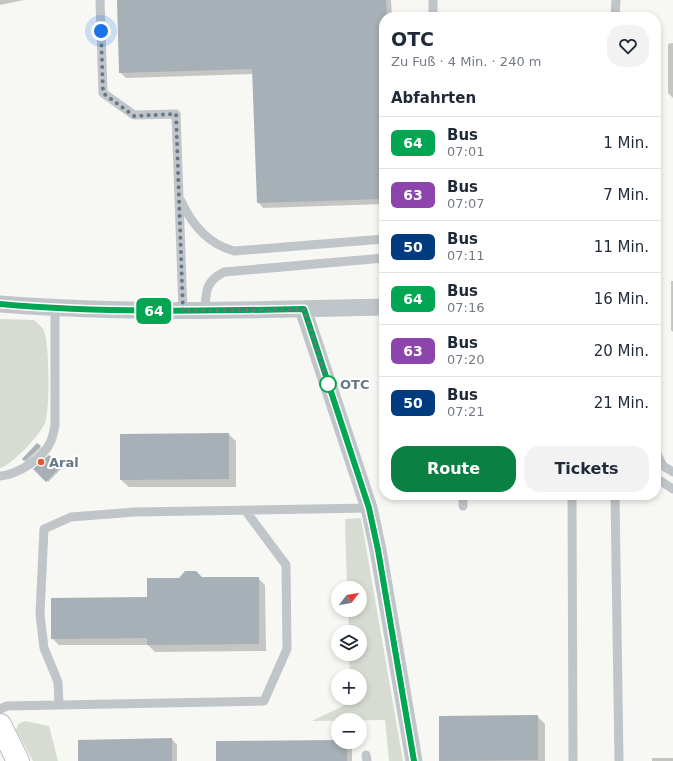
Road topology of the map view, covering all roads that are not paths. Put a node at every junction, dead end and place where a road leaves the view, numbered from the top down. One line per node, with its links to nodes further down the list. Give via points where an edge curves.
1 (100, 0): 6 (lane, via 103,93 134,116 176,114)
2 (433, 0): 4 (lane)
3 (616, 0): 5 (lane)
4 (433, 12)
5 (615, 12)
6 (179, 196): 7 (lane, via 201,232 222,248 234,251); 13 (lane)
7 (379, 239)
8 (379, 258): 14 (lane, via 224,272 216,276 206,290)
9 (0, 304): 11 (street)
10 (379, 306): 12 (street)
11 (55, 308): 13 (street); 17 (lane, via 55,425 51,442 38,458 12,475)
12 (304, 309): 14 (street); 24 (street)
13 (183, 311): 14 (street)
14 (205, 311)
15 (661, 461): 16 (lane)
16 (673, 472)
17 (0, 476)
18 (661, 481): 19 (lane)
19 (673, 489)
20 (462, 500): 23 (lane)
21 (572, 500): 31 (lane)
22 (615, 500): 32 (lane)
23 (463, 506)
24 (369, 508): 25 (lane); 30 (street)
25 (245, 510): 26 (lane, via 135,512 71,517 44,529 40,614 44,648 58,682); 26 (lane, via 286,565 287,649 264,701)
26 (59, 705): 27 (lane, via 7,706)
27 (0, 710)
28 (0, 725): 29 (street)
29 (18, 761)
30 (414, 761)
31 (573, 761)
32 (618, 761)

